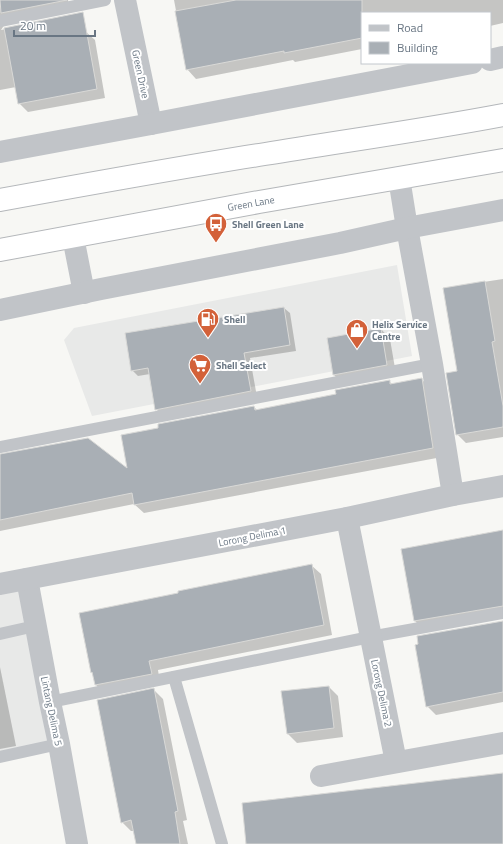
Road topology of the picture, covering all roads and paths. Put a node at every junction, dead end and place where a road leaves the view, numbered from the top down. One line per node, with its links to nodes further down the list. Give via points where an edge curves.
1 (105, 0): 3 (lane)
2 (126, 0): 8 (street, Green Drive)
3 (0, 21)
4 (503, 57): 5 (street)
5 (491, 60)
6 (467, 64): 8 (street)
7 (503, 114): 12 (highway)
8 (151, 124): 9 (street)
9 (0, 152)
10 (503, 160): 11 (highway, Green Lane)
11 (399, 178): 14 (street); 15 (highway, Green Lane)
12 (0, 200)
13 (503, 210): 14 (street)
14 (407, 228): 17 (street); 19 (street)
15 (73, 237): 16 (highway, Green Lane); 17 (street)
16 (0, 250)
17 (84, 293): 18 (street)
18 (0, 310)
19 (432, 364): 20 (lane); 22 (street)
20 (0, 447)
21 (503, 486): 22 (street, Lorong Delima 1)
22 (453, 495): 23 (street, Lorong Delima 1)
23 (347, 518): 24 (street, Lorong Delima 1); 29 (street, Lorong Delima 2)
24 (27, 579): 25 (street, Lorong Delima 1); 27 (street, Lintang Delima 5)
25 (0, 584)
26 (503, 613): 29 (lane)
27 (36, 626): 28 (lane); 31 (street, Lintang Delima 5)
28 (0, 634)
29 (370, 637): 30 (lane); 35 (street, Lorong Delima 2)
30 (174, 677): 31 (lane); 38 (lane)
31 (50, 702): 33 (street, Lintang Delima 5)
32 (503, 743): 35 (street)
33 (59, 744): 34 (lane); 37 (street, Lintang Delima 5)
34 (0, 757)
35 (396, 762): 36 (street)
36 (321, 776)
37 (77, 844)
38 (222, 844)

